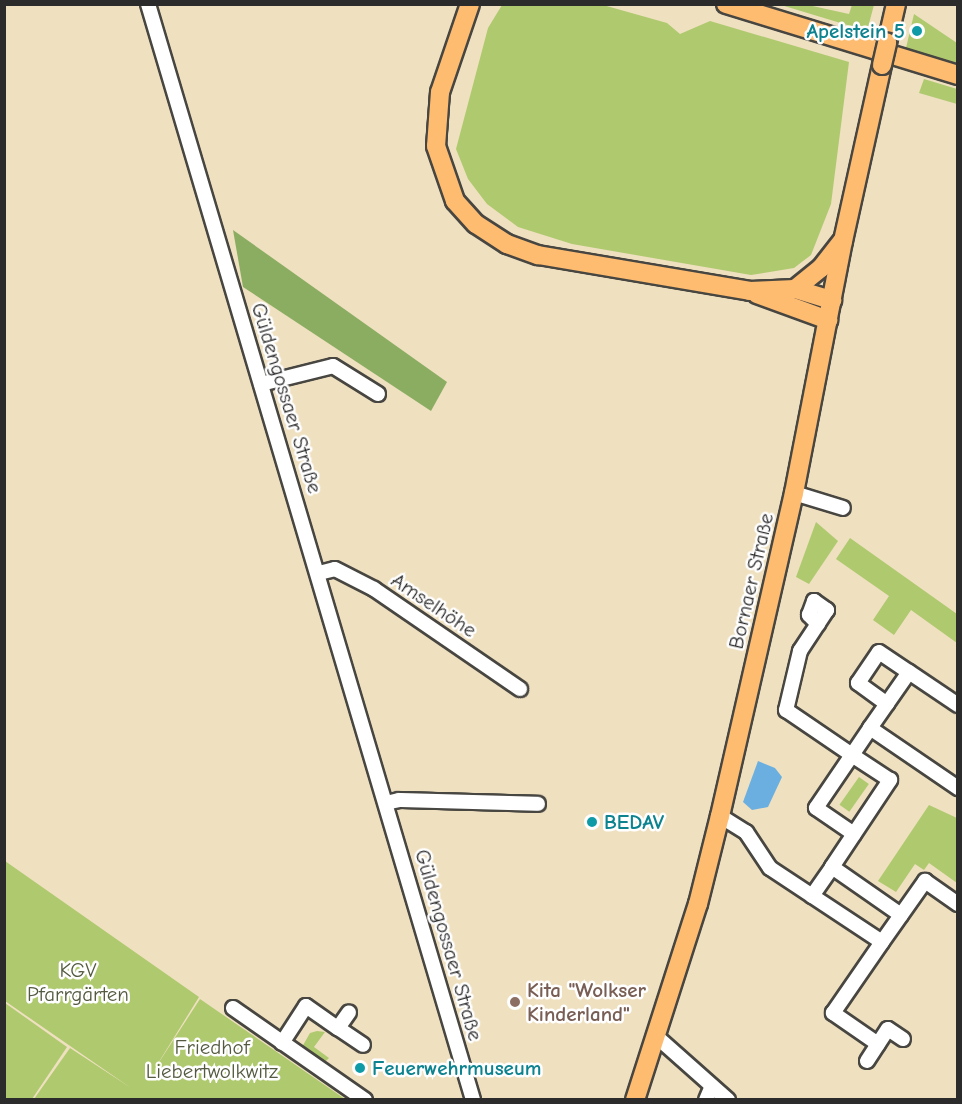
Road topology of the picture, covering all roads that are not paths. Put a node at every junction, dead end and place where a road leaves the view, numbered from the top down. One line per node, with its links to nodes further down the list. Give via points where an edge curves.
1 (148, 4): 13 (street, Güldengossaer Straße)
2 (464, 4): 6 (main road)
3 (470, 4): 6 (main road)
4 (726, 4): 7 (main road)
5 (896, 4): 8 (main road, Bornaer Straße, bridge)
6 (461, 26): 10 (main road, via 440,92 436,146 455,201 476,224 507,244 538,255)
7 (957, 75)
8 (843, 241): 9 (main road, via 821,268); 11 (main road, Bornaer Straße)
9 (795, 289): 10 (main road); 11 (main road)
10 (750, 291): 12 (main road)
11 (832, 300): 12 (main road, Bornaer Straße)
12 (828, 320): 15 (main road, Bornaer Straße)
13 (261, 384): 14 (street, via 333,366); 17 (street, Güldengossaer Straße)
14 (378, 394)
15 (794, 494): 16 (street); 28 (main road, Bornaer Straße)
16 (843, 508)
17 (319, 573): 20 (street, Amselhöhe, via 335,569 374,589); 26 (street, Güldengossaer Straße)
18 (818, 624): 24 (street, via 800,651 786,710)
19 (909, 672): 21 (street); 21 (street, via 879,652 858,683); 22 (street)
20 (520, 689)
21 (887, 704): 23 (street)
22 (957, 705)
23 (870, 728): 24 (street); 25 (street)
24 (852, 755): 29 (street, via 816,808); 29 (street, via 890,780)
25 (957, 788)
26 (386, 803): 27 (street, via 399,800); 46 (street, Güldengossaer Straße)
27 (538, 804)
28 (720, 816): 31 (street, via 746,832 770,868); 38 (main road, Bornaer Straße)
29 (854, 834): 30 (street)
30 (832, 867): 31 (street); 33 (street)
31 (813, 896): 34 (street)
32 (957, 904): 33 (street, via 925,881)
33 (901, 915): 34 (street)
34 (882, 942): 41 (street, via 833,1013)
35 (232, 1008): 40 (street)
36 (349, 1012): 37 (street)
37 (338, 1028): 40 (street, via 306,1006); 42 (street)
38 (657, 1037): 44 (street); 47 (main road, Bornaer Straße)
39 (903, 1039): 41 (street, via 888,1029)
40 (282, 1043): 45 (street)
41 (878, 1044): 43 (street)
42 (363, 1045)
43 (867, 1061)
44 (712, 1086): 48 (street); 49 (street)
45 (364, 1100)
46 (473, 1100)
47 (635, 1100)
48 (706, 1100)
49 (728, 1100)

